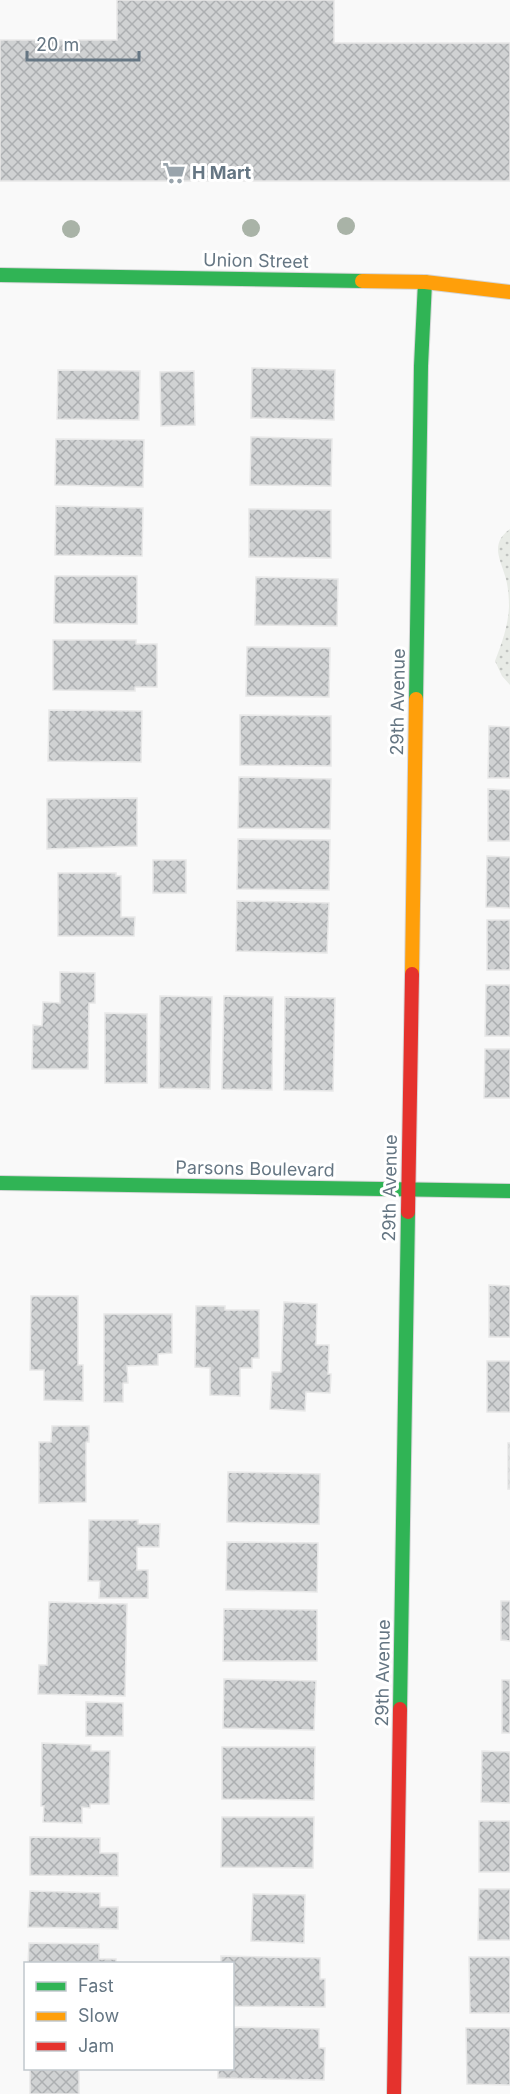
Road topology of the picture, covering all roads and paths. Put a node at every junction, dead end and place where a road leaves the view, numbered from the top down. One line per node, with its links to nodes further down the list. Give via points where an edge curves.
1 (0, 275): 2 (street, Union Street)
2 (424, 282): 3 (street, Union Street); 5 (street, 29th Avenue)
3 (510, 292)
4 (0, 1183): 5 (street, Parsons Boulevard)
5 (408, 1190): 6 (street, Parsons Boulevard); 7 (street, 29th Avenue)
6 (510, 1191)
7 (394, 2094)

